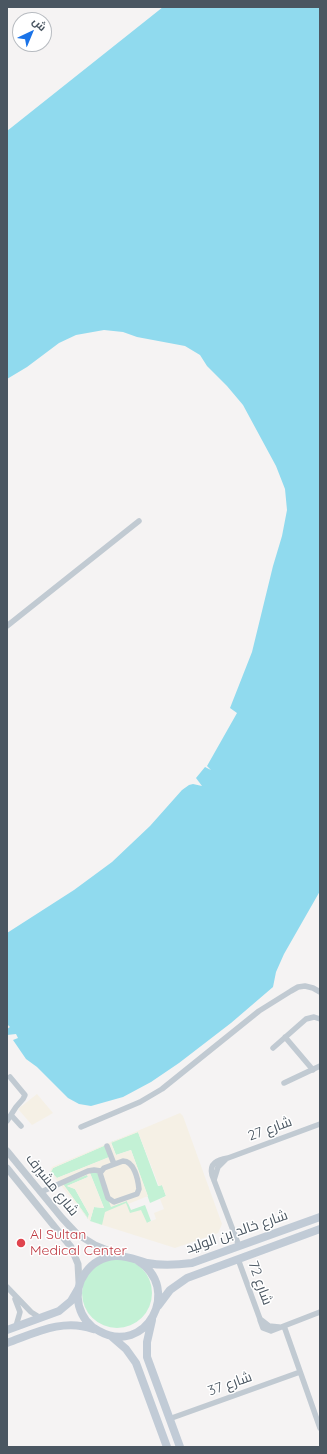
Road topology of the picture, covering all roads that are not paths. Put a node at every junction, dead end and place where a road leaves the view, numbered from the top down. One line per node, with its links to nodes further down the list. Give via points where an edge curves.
1 (139, 521): 2 (street)
2 (7, 626)
3 (320, 992): 15 (street, via 305,986 291,991 259,1011 162,1089 140,1102)
4 (320, 1019): 5 (street, via 308,1018)
5 (286, 1037): 6 (street); 8 (street)
6 (273, 1048)
7 (320, 1066): 8 (street)
8 (313, 1070): 10 (street)
9 (10, 1077): 11 (street, via 25,1095)
10 (284, 1083)
11 (11, 1115): 12 (street); 14 (street)
12 (7, 1121)
13 (320, 1124): 24 (street, شارع 27, via 214,1163 211,1171)
14 (21, 1126)
15 (81, 1127)
16 (107, 1146): 18 (street)
17 (7, 1151): 21 (street, شارع مشيرف)
18 (114, 1164): 20 (street); 20 (street, via 125,1161 130,1163 139,1186 137,1194 111,1202 103,1184)
19 (7, 1168): 28 (street, شارع مشيرف, via 71,1247 78,1264)
20 (101, 1171): 21 (street, via 91,1170)
21 (41, 1192): 25 (street, شارع مشيرف, via 77,1234)
22 (320, 1217): 24 (main road, شارع خالد بن الوليد)
23 (320, 1229): 26 (main road, شارع خالد بن الوليد)
24 (239, 1246): 27 (main road, شارع خالد بن الوليد, via 203,1260 181,1264 159,1265)
25 (122, 1256): 27 (main road); 28 (main road, via 107,1257 93,1264)
26 (238, 1259): 31 (main road, شارع خالد بن الوليد, via 187,1278 170,1290); 36 (street, شارع 72, via 261,1325 267,1330)
27 (137, 1260): 31 (main road, via 151,1272 156,1283 159,1295)
28 (79, 1285): 33 (main road, via 75,1295 65,1306 52,1314); 38 (main road, via 78,1302 82,1315)
29 (7, 1287): 30 (street)
30 (14, 1295): 33 (street); 35 (street, via 20,1312)
31 (157, 1306): 34 (main road)
32 (320, 1312): 36 (street)
33 (39, 1317): 35 (main road)
34 (153, 1317): 39 (main road, via 144,1328 131,1334); 42 (main road, via 147,1342 147,1357)
35 (16, 1326): 37 (main road)
36 (281, 1327): 41 (street)
37 (7, 1330)
38 (96, 1330): 39 (main road); 40 (main road, via 78,1325 58,1325)
39 (110, 1336): 44 (main road, via 126,1349 136,1363)
40 (7, 1343)
41 (300, 1372): 42 (street, شارع 37); 43 (street)
42 (169, 1419): 45 (main road)
43 (320, 1428)
44 (167, 1447)
45 (180, 1447)

